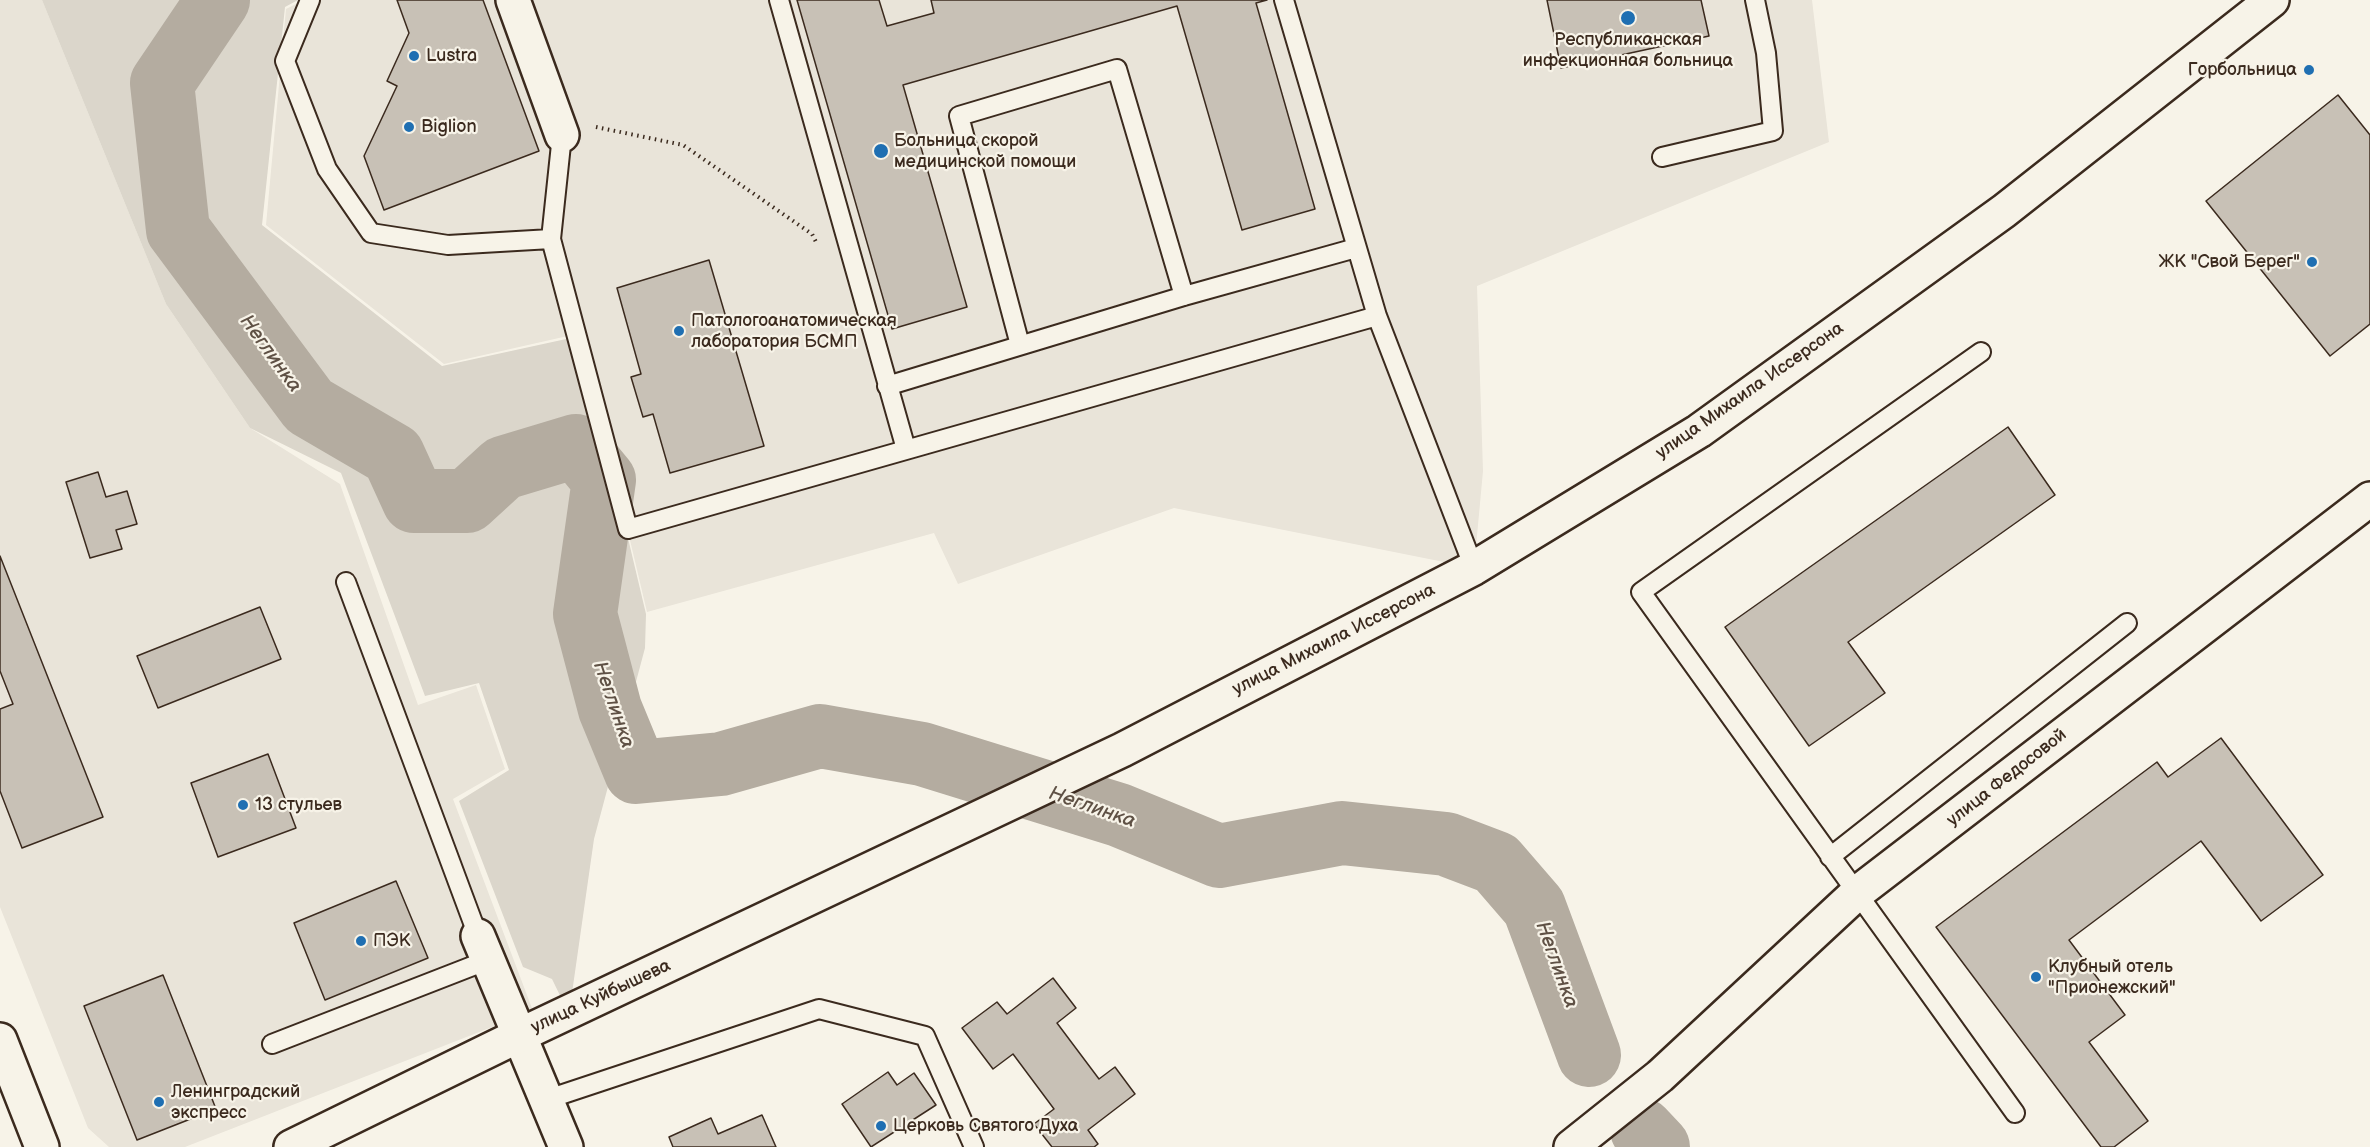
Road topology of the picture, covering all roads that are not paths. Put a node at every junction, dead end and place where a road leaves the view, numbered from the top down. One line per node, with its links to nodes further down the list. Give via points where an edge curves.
1 (310, 0): 9 (lane, via 285,61 327,169 371,233 448,245)
2 (513, 0): 7 (main road)
3 (779, 0): 15 (lane)
4 (1284, 0): 10 (lane)
5 (1755, 0): 8 (lane, via 1766,53 1773,131)
6 (2272, 0): 18 (main road, улица Михаила Иссерсона, via 2004,211 1699,431)
7 (559, 127): 9 (lane)
8 (1662, 158)
9 (550, 239): 16 (lane, via 628,529)
10 (1356, 248): 11 (lane); 12 (lane)
11 (1184, 296): 13 (lane); 13 (lane, via 1117,69 1106,72 959,116)
12 (1377, 316): 16 (lane); 18 (lane)
13 (1020, 345): 15 (lane)
14 (1981, 351): 22 (lane, via 1641,592)
15 (887, 386): 16 (lane)
16 (906, 449)
17 (2370, 499): 23 (main road, улица Федосовой)
18 (1474, 568): 21 (main road, улица Михаила Иссерсона, via 1122,750)
19 (346, 582): 24 (lane)
20 (2127, 623): 22 (lane)
21 (913, 851): 25 (main road, улица Куйбышева)
22 (1830, 857): 23 (lane)
23 (1857, 893): 29 (lane); 34 (main road, улица Федосовой, via 1660,1076)
24 (483, 948): 25 (main road); 27 (lane)
25 (520, 1035): 28 (main road); 31 (main road, улица Куйбышева)
26 (0, 1040): 30 (main road)
27 (272, 1044)
28 (548, 1099): 32 (main road); 33 (lane, via 819,1009 925,1036)
29 (2015, 1113)
30 (42, 1147)
31 (291, 1147)
32 (566, 1147)
33 (974, 1147)
34 (1571, 1147)

